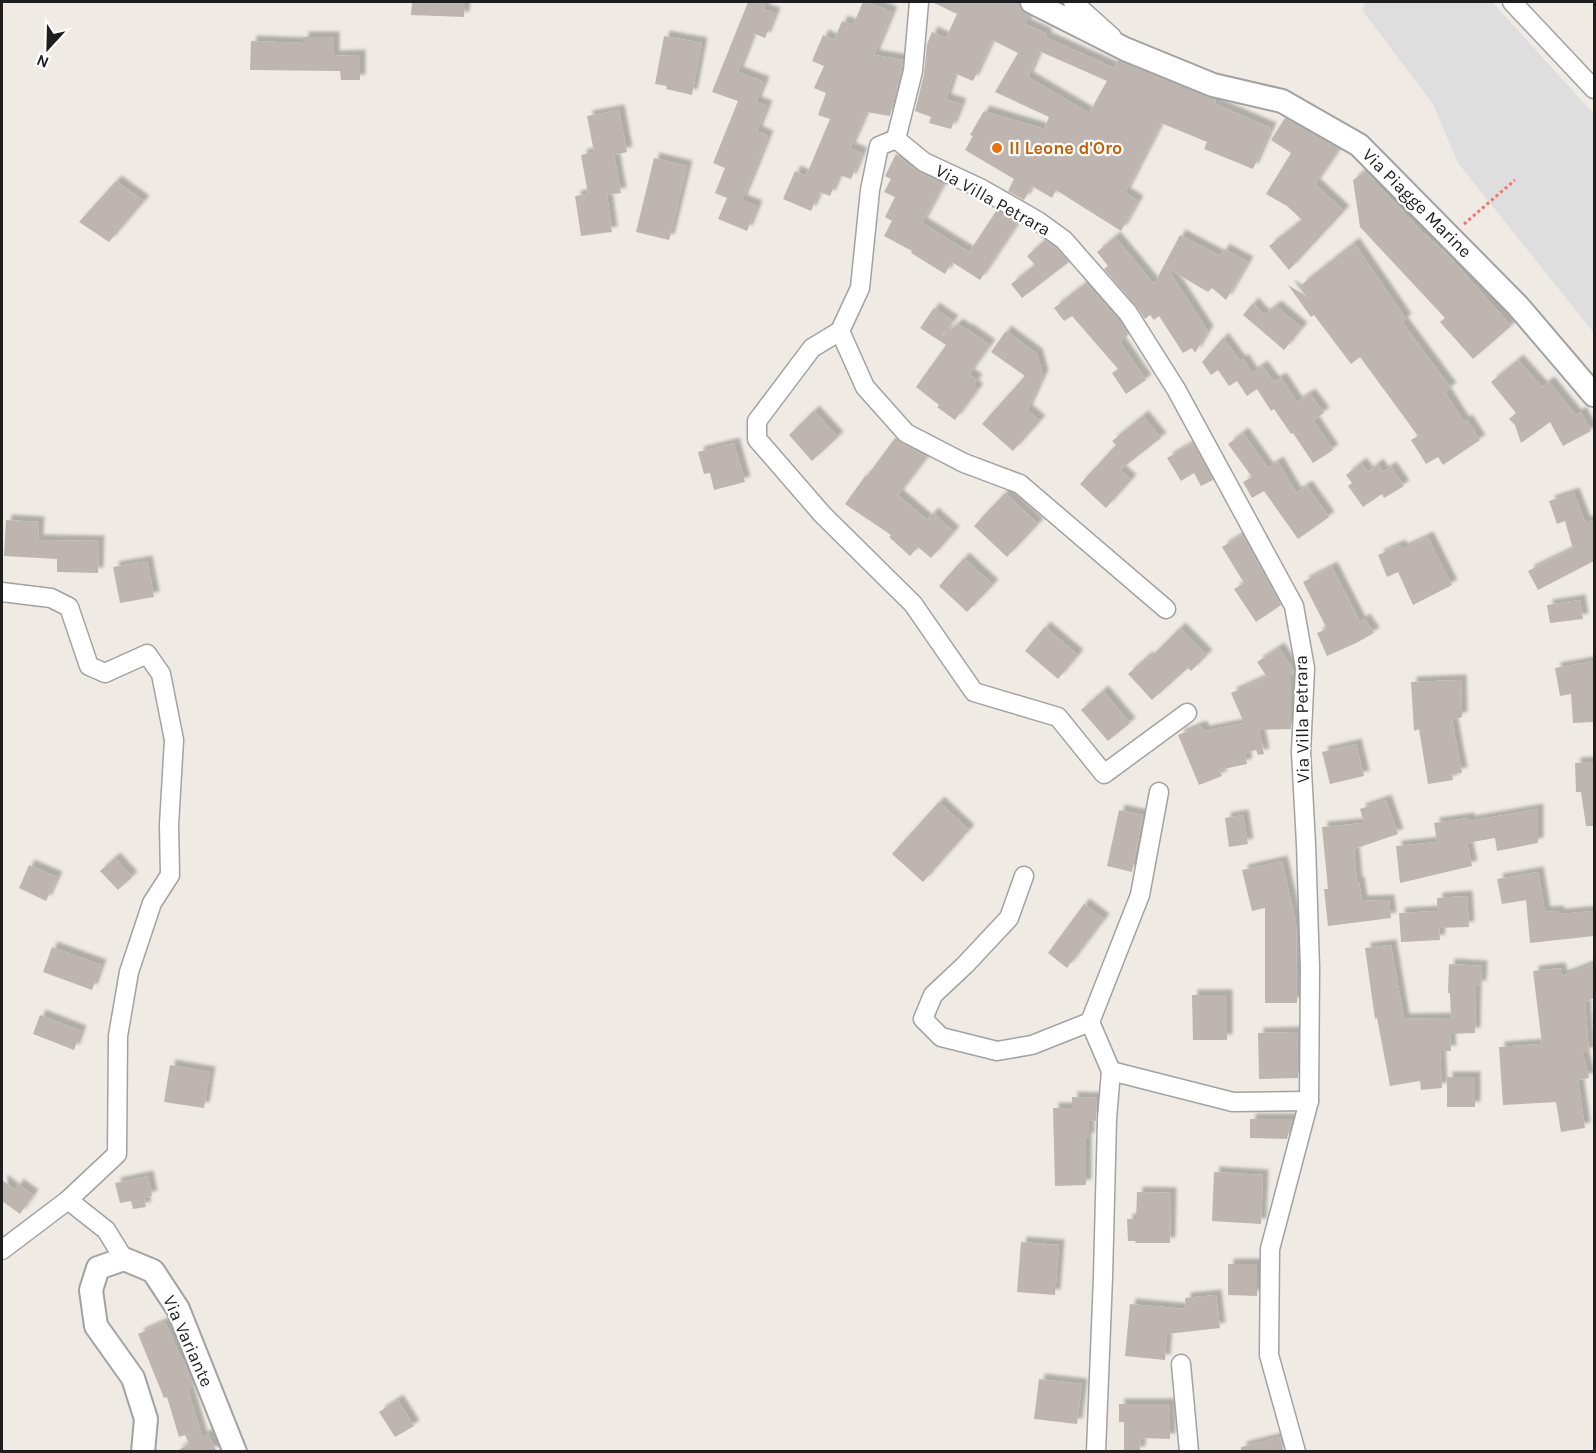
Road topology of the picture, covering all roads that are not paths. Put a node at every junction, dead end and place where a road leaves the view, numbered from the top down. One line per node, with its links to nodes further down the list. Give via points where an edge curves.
1 (919, 2): 7 (street, via 913,70)
2 (1032, 2): 5 (street, Via Piagge Marine)
3 (1073, 2): 5 (street)
4 (1512, 2): 6 (street)
5 (1125, 49): 9 (street, Via Piagge Marine, via 1213,85 1282,101 1359,145 1518,306)
6 (1594, 89)
7 (896, 139): 8 (street, via 879,146 870,190 860,288); 17 (street, Via Villa Petrara, via 924,162 982,189 1064,240 1128,313 1176,389 1294,606 1305,668 1301,752 1310,968)
8 (840, 330): 11 (street, via 865,387 906,433 964,464 1020,484); 12 (street, via 812,348 757,421 757,439 822,514 913,604 974,692 1058,717 1104,774)
9 (1594, 395)
10 (2, 591): 18 (street, via 51,598 69,607 89,666 105,673 147,654 161,674 174,740 170,875 152,903 129,972 118,1036 117,1154)
11 (1166, 609)
12 (1186, 713)
13 (1159, 792): 15 (street, via 1140,895)
14 (1024, 876): 15 (street, via 1009,918 933,995 924,1019 941,1037 997,1051 1032,1045)
15 (1090, 1022): 16 (street)
16 (1111, 1071): 17 (street, via 1233,1102); 24 (street)
17 (1309, 1101): 26 (street, Via Villa Petrara, via 1270,1249 1269,1355)
18 (68, 1200): 19 (street); 20 (street, via 106,1230)
19 (2, 1250)
20 (124, 1259): 22 (street, via 98,1268 91,1290 96,1326 133,1377 146,1419); 23 (street, Via Variante, via 153,1270 178,1309)
21 (1181, 1364): 25 (street)
22 (142, 1452)
23 (235, 1452)
24 (1096, 1452)
25 (1189, 1452)
26 (1296, 1452)

